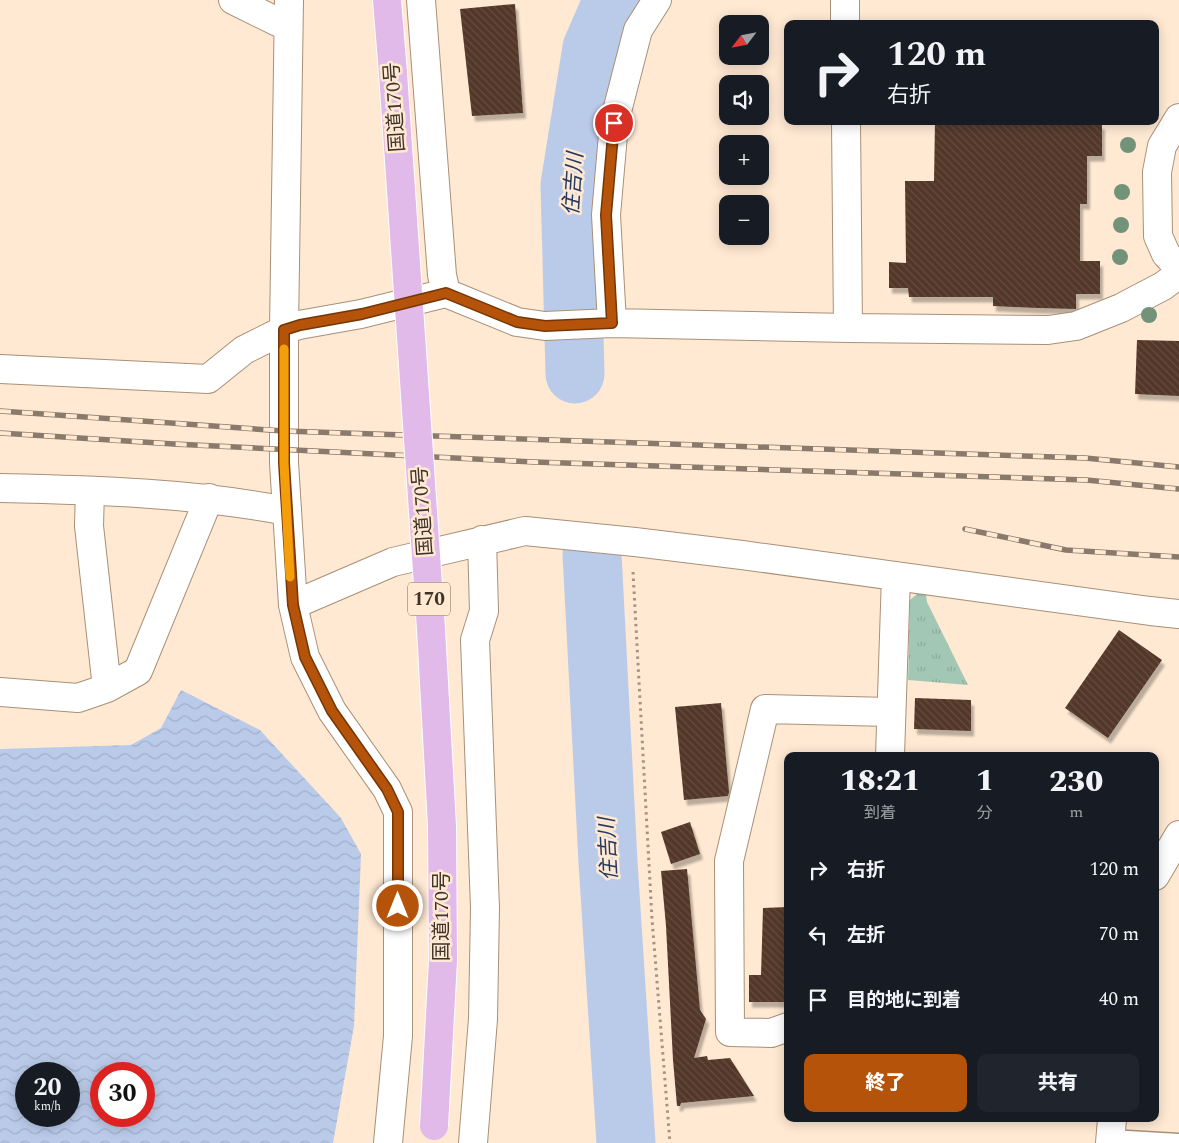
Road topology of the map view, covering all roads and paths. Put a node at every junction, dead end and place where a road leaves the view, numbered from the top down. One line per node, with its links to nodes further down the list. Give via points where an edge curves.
1 (234, 0): 8 (street)
2 (289, 0): 8 (street)
3 (387, 0): 37 (highway, 国道170号 / 170, bridge, via 442,826 443,960)
4 (421, 0): 15 (street)
5 (657, 0): 16 (street, via 638,30 614,123 606,215)
6 (845, 0): 7 (street)
7 (845, 20)
8 (288, 27): 18 (street)
9 (1179, 118): 12 (street, via 1162,146 1157,172)
10 (846, 125): 17 (street)
11 (1179, 181): 12 (street, via 1172,186)
12 (1159, 211): 13 (street, via 1158,236 1166,254)
13 (1179, 268)
14 (1179, 274): 17 (street, via 1129,303 1076,326 1048,330)
15 (446, 293): 16 (street, via 517,322 545,326); 18 (street)
16 (612, 323): 17 (street)
17 (848, 328)
18 (284, 330): 19 (street, via 244,350 208,379); 23 (street)
19 (0, 369)
20 (0, 488): 21 (street)
21 (90, 490): 22 (street); 29 (street, via 89,526)
22 (209, 498): 23 (street); 29 (street, via 138,671)
23 (287, 511): 27 (street)
24 (482, 540): 25 (street, via 525,532); 27 (street, via 393,562); 40 (street, via 484,611 475,640 485,908 483,1019)
25 (635, 542): 26 (street); 41 (path, via 632,562 652,909)
26 (896, 576): 28 (street); 31 (street)
27 (293, 605): 39 (street, via 305,657 332,711 387,789 398,812 398,1036)
28 (1179, 614)
29 (107, 688): 30 (street, via 78,698)
30 (0, 692)
31 (890, 712): 32 (street); 35 (street, via 765,709 729,861 730,1032 771,1033)
32 (890, 752)
33 (1179, 835): 34 (street)
34 (1164, 869)
35 (784, 1028)
36 (1111, 1133): 38 (lane)
37 (433, 1135)
38 (1179, 1142)
39 (388, 1143)
40 (473, 1143)
41 (670, 1143)

